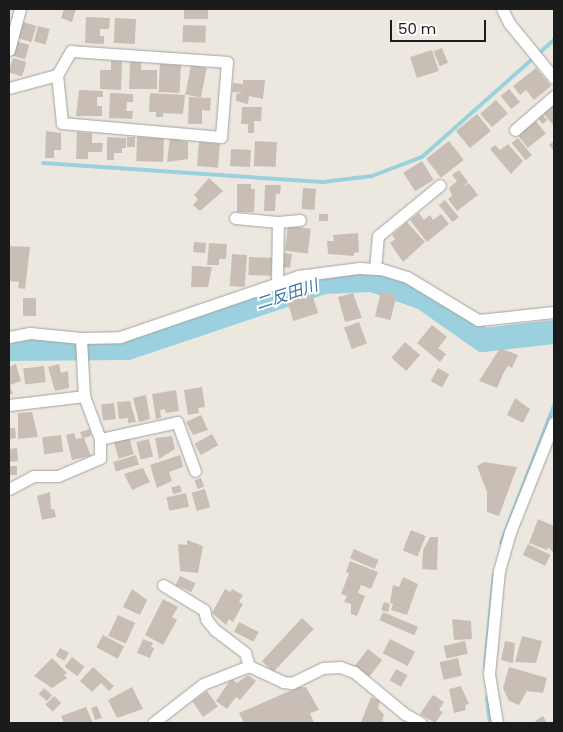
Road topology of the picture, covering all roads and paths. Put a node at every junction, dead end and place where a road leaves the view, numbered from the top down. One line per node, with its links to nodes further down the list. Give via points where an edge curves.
1 (20, 9): 3 (street)
2 (502, 9): 5 (street, via 508,23)
3 (9, 50)
4 (57, 75): 4 (street, via 62,123 222,137 226,62 71,51); 6 (street)
5 (554, 78)
6 (9, 88)
7 (554, 96): 8 (street)
8 (515, 130)
9 (440, 186): 13 (street, via 378,236)
10 (235, 218): 12 (street)
11 (300, 220): 12 (street)
12 (278, 222): 14 (street)
13 (375, 268): 14 (street, via 315,272); 15 (street, via 407,277 478,320)
14 (277, 283): 17 (street, via 120,337)
15 (554, 312)
16 (9, 336): 17 (street, via 30,333)
17 (81, 338): 18 (street)
18 (84, 396): 19 (street); 21 (street)
19 (9, 405)
20 (554, 422): 28 (street, via 510,532 499,571 489,674)
21 (100, 439): 22 (street, via 177,422); 23 (street, via 100,458 58,476 33,476)
22 (195, 471)
23 (9, 489)
24 (163, 585): 25 (street, via 204,610 206,619 215,630 245,652)
25 (249, 666): 26 (street, via 203,684); 27 (street, via 292,683 323,668 340,667 354,672 404,714)
26 (153, 723)
27 (421, 723)
28 (497, 723)

